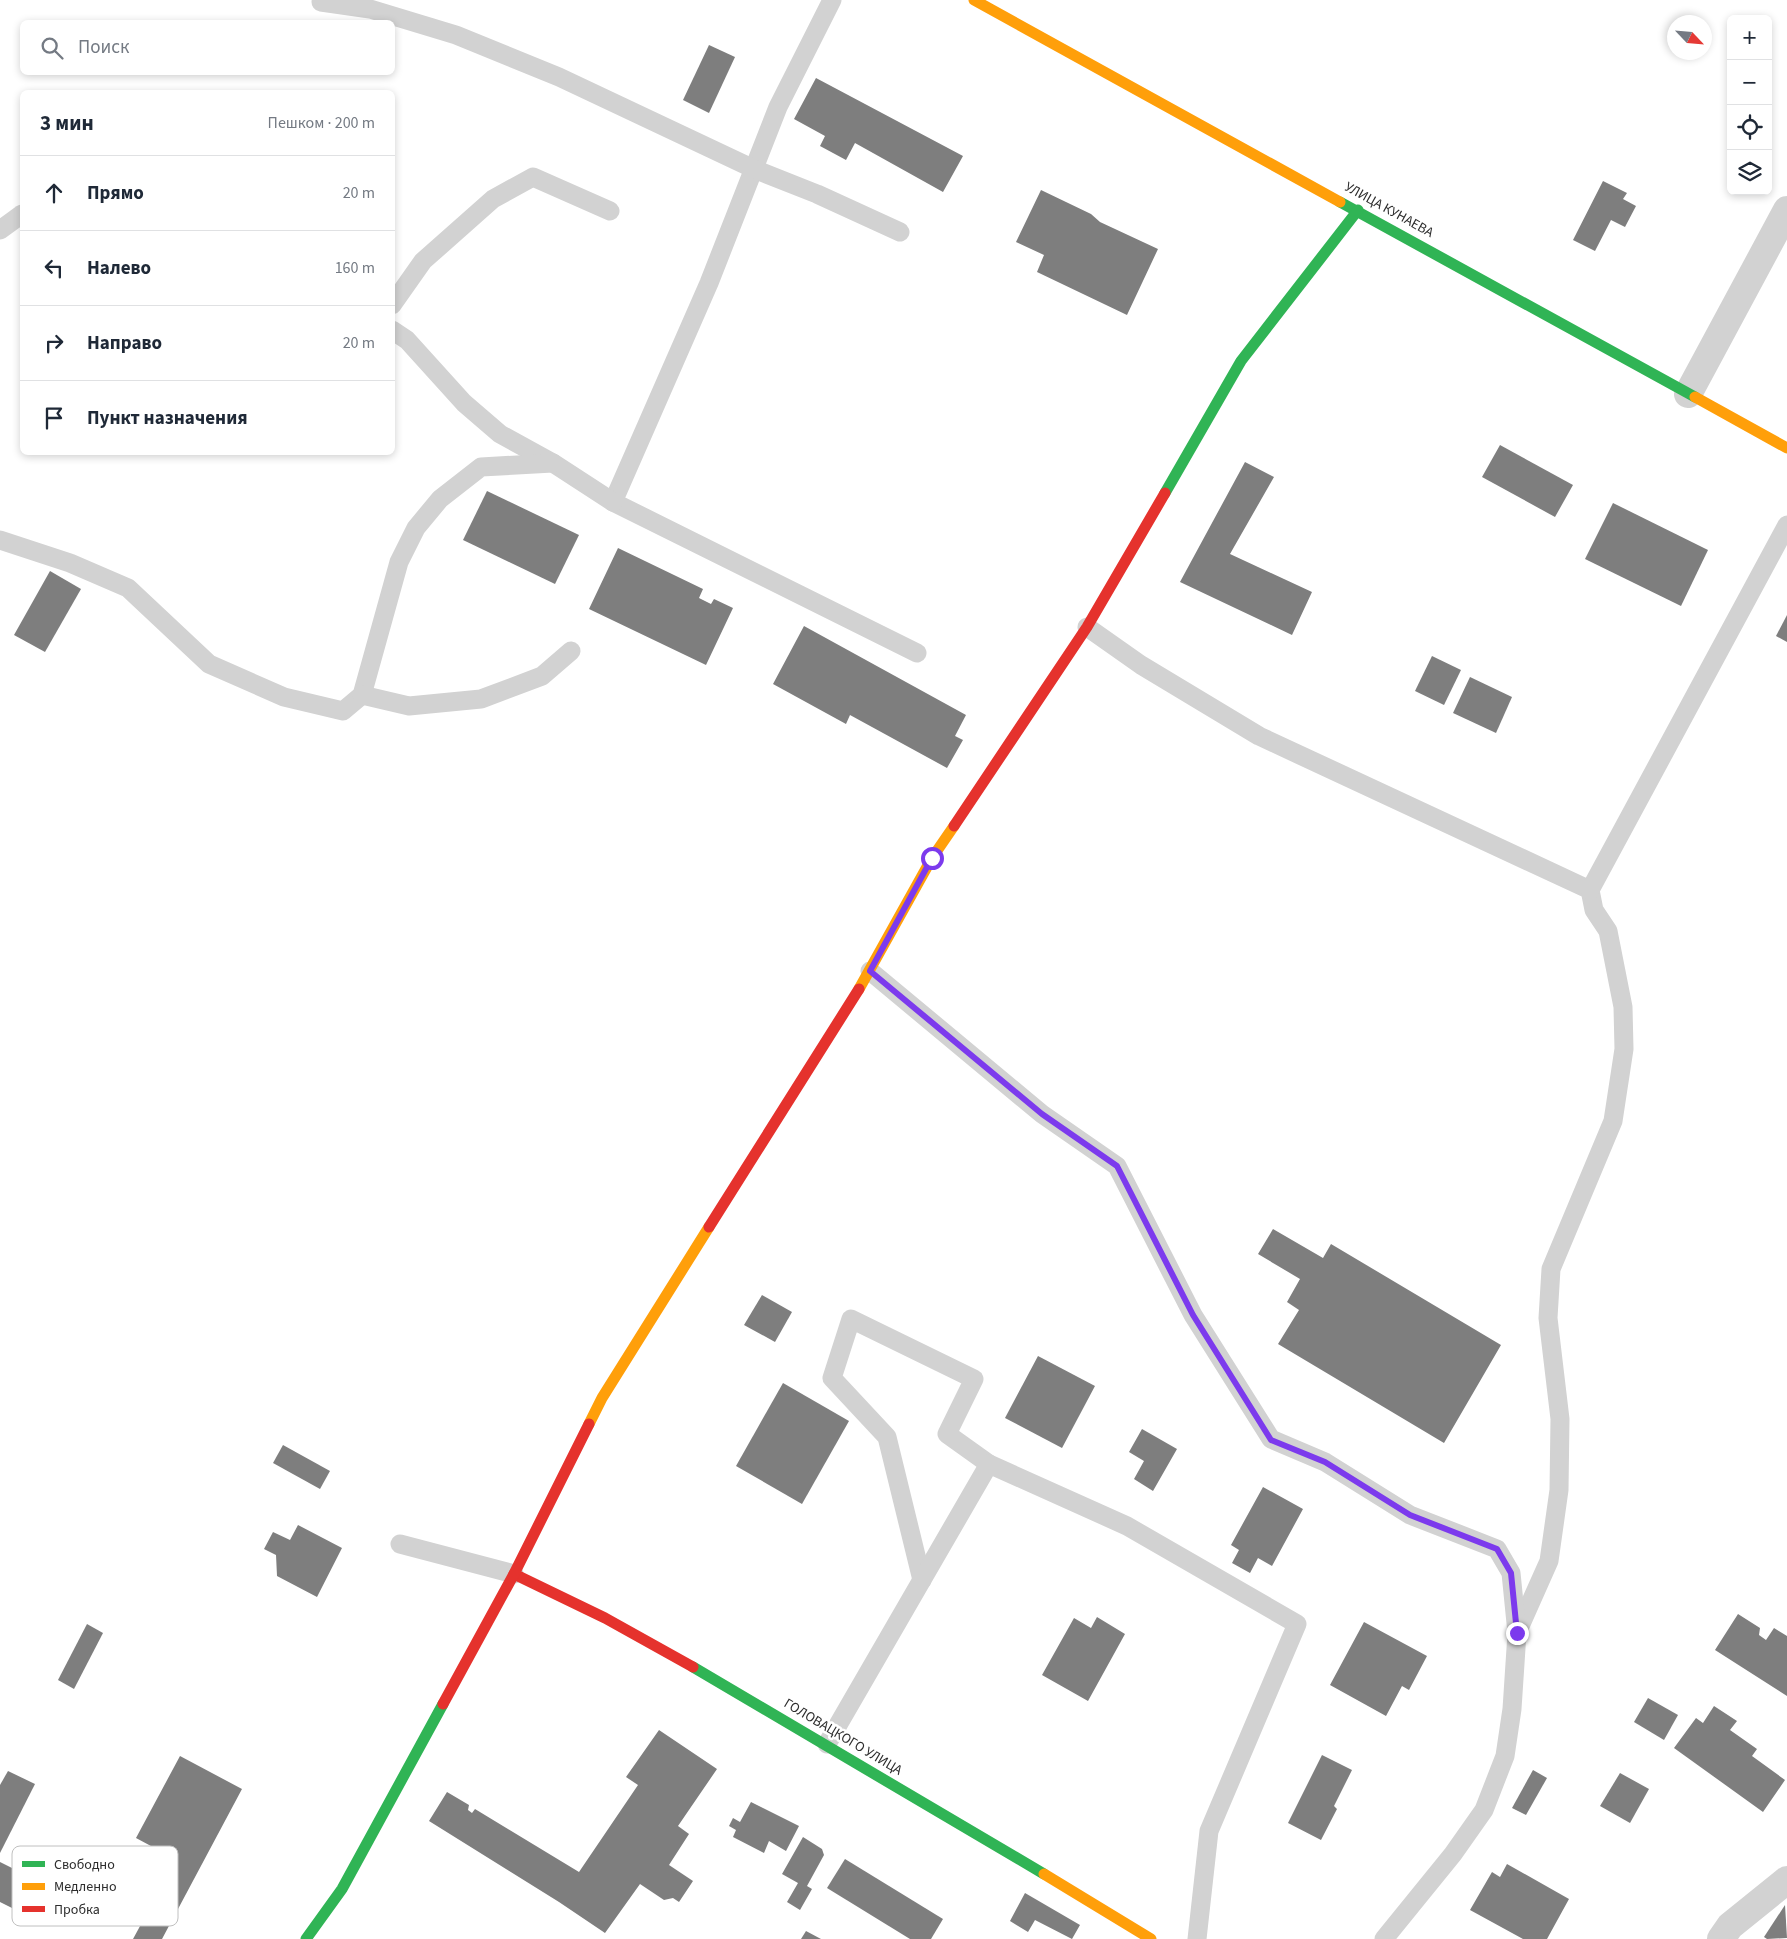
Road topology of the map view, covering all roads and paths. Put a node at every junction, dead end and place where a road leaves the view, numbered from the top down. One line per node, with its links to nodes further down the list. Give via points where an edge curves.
1 (832, 0): 4 (lane, via 778,107)
2 (974, 0): 5 (street, УЛИЦА КУНАЕВА)
3 (321, 2): 4 (lane, via 370,9 456,35 559,77)
4 (754, 169): 10 (lane); 16 (lane, via 709,283)
5 (1358, 210): 13 (street, УЛИЦА КУНАЕВА); 19 (street, via 1241,361)
6 (1787, 210): 13 (street)
7 (610, 211): 11 (lane, via 533,177 493,200 423,261)
8 (20, 215): 9 (lane)
9 (0, 230)
10 (900, 232)
11 (395, 301)
12 (395, 332): 15 (lane, via 407,340 464,403 500,434)
13 (1688, 394): 14 (street, УЛИЦА КУНАЕВА)
14 (1787, 448)
15 (553, 462): 16 (lane); 22 (lane, via 481,468 440,499 416,528 399,562)
16 (612, 502): 21 (lane)
17 (1787, 525): 23 (lane)
18 (0, 540): 22 (lane, via 70,563 128,588 209,664 284,697 344,711)
19 (1088, 627): 23 (lane, via 1141,665 1259,736); 24 (street, via 932,858)
20 (571, 651): 22 (lane, via 542,676 481,699 409,706)
21 (917, 653)
22 (362, 695)
23 (1590, 890): 29 (lane, via 1594,910 1608,931 1623,1007 1624,1049 1613,1121 1551,1269 1548,1318 1560,1419 1559,1490 1549,1561)
24 (870, 971): 27 (street, via 602,1398); 29 (lane, via 1042,1114 1117,1166 1193,1315 1271,1440 1325,1462 1410,1515 1497,1549 1511,1573)
25 (989, 1464): 28 (lane); 28 (lane, via 947,1434 974,1379 851,1319 832,1378 887,1437); 34 (lane, via 1127,1526 1297,1624 1209,1832)
26 (400, 1544): 27 (lane)
27 (514, 1574): 30 (street, ГОЛОВАЦКОГО УЛИЦА, via 619,1624); 32 (street, via 342,1889)
28 (922, 1580): 30 (lane)
29 (1517, 1633): 35 (lane, via 1505,1756 1484,1810)
30 (827, 1744): 33 (street, ГОЛОВАЦКОГО УЛИЦА)
31 (1787, 1880): 36 (street, via 1730,1926)
32 (306, 1939)
33 (1151, 1939)
34 (1197, 1939)
35 (1384, 1939)
36 (1721, 1939)

